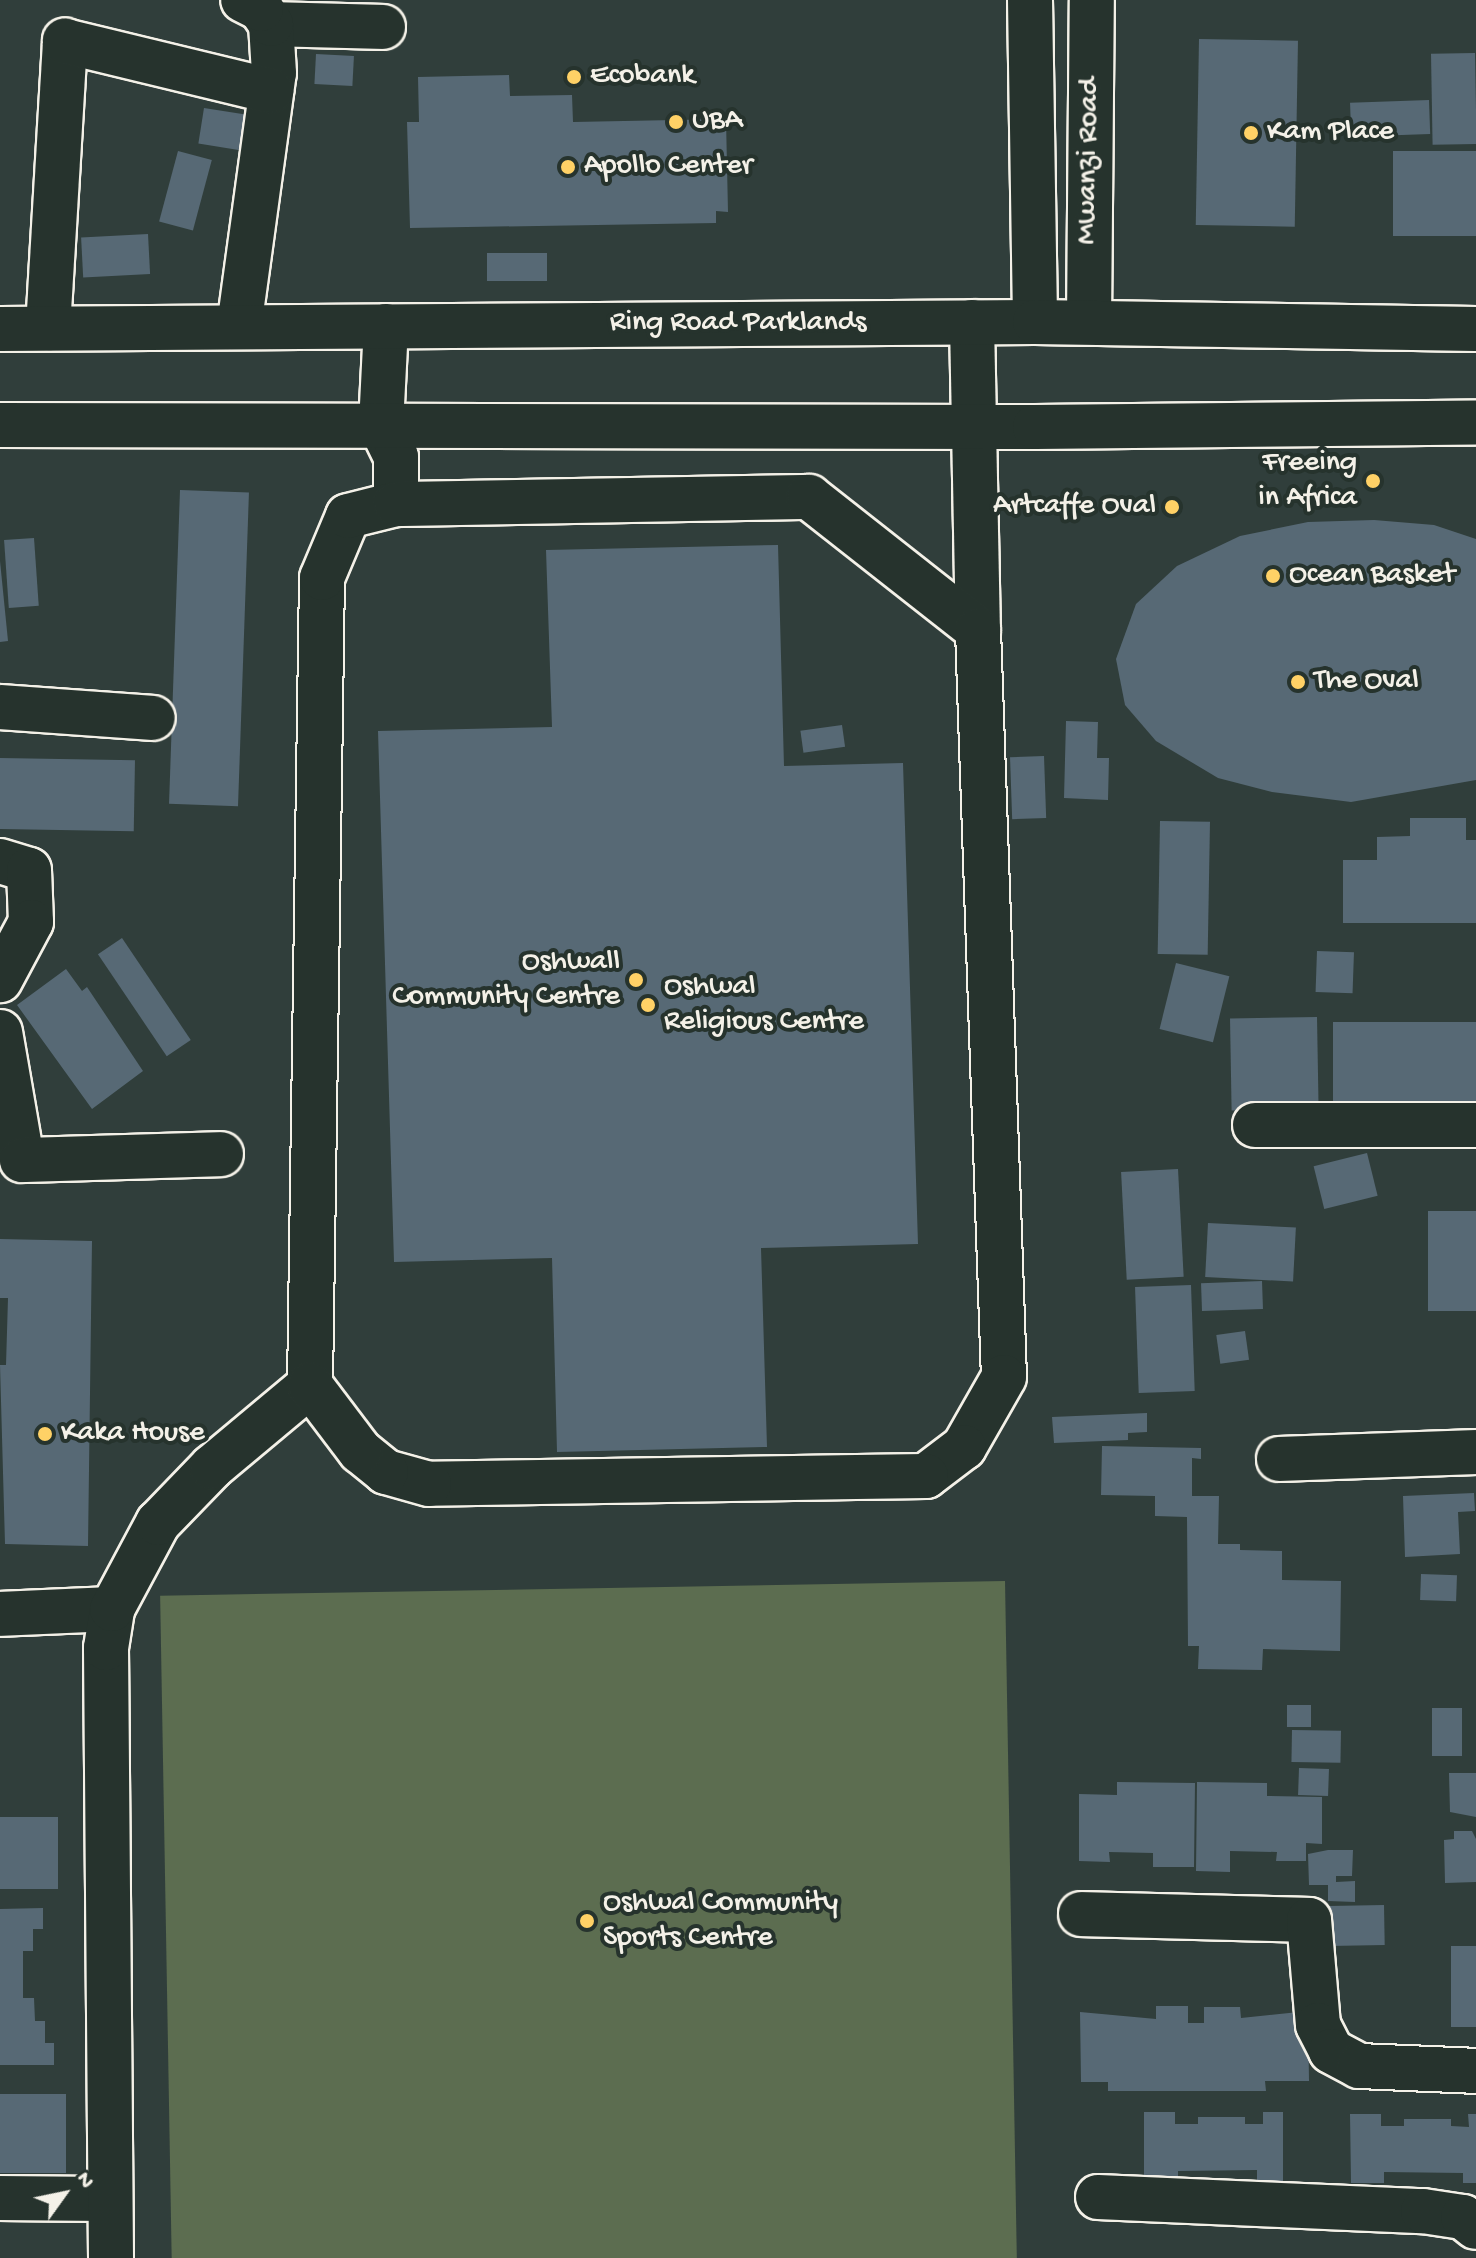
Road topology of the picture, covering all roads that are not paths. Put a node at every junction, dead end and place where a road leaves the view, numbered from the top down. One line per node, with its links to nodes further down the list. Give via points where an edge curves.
1 (1030, 0): 7 (street, Mwanzi Road)
2 (1092, 0): 8 (street, Mwanzi Road)
3 (280, 12): 4 (street); 5 (street)
4 (383, 27)
5 (271, 91): 10 (street); 11 (street, via 65,41)
6 (972, 322): 7 (street, Ring Road Parklands); 9 (street, Ring Road Parklands); 17 (street)
7 (1035, 322): 8 (street, Ring Road Parklands)
8 (1089, 322): 13 (street, Ring Road Parklands)
9 (386, 326): 10 (street, Ring Road Parklands); 16 (street)
10 (239, 327): 11 (street, Ring Road Parklands)
11 (48, 328): 12 (street, Ring Road Parklands)
12 (0, 329)
13 (1476, 329)
14 (1476, 422): 17 (street)
15 (0, 425): 16 (street)
16 (381, 426): 17 (street); 18 (street, via 396,457)
17 (974, 427): 19 (street)
18 (396, 504): 19 (street, via 809,497); 28 (street, via 348,516 322,578)
19 (978, 630): 28 (street, via 1004,1377 964,1447 926,1476 429,1484 386,1472 360,1451)
20 (0, 707): 21 (street)
21 (153, 718)
22 (0, 861): 23 (street, via 29,870 31,922)
23 (0, 980)
24 (0, 1032): 27 (street, via 22,1160)
25 (1255, 1125): 26 (street)
26 (1476, 1125)
27 (221, 1154)
28 (310, 1385): 31 (street, via 212,1467 158,1523)
29 (1476, 1452): 30 (street)
30 (1279, 1459)
31 (112, 1609): 32 (street); 37 (street, via 106,1648)
32 (0, 1614)
33 (1081, 1914): 34 (street, via 1309,1920 1318,2025 1331,2051 1359,2066)
34 (1476, 2071)
35 (1098, 2197): 38 (street, via 1423,2211 1463,2217)
36 (0, 2198): 37 (street)
37 (110, 2199): 39 (street)
38 (1476, 2227)
39 (111, 2258)

